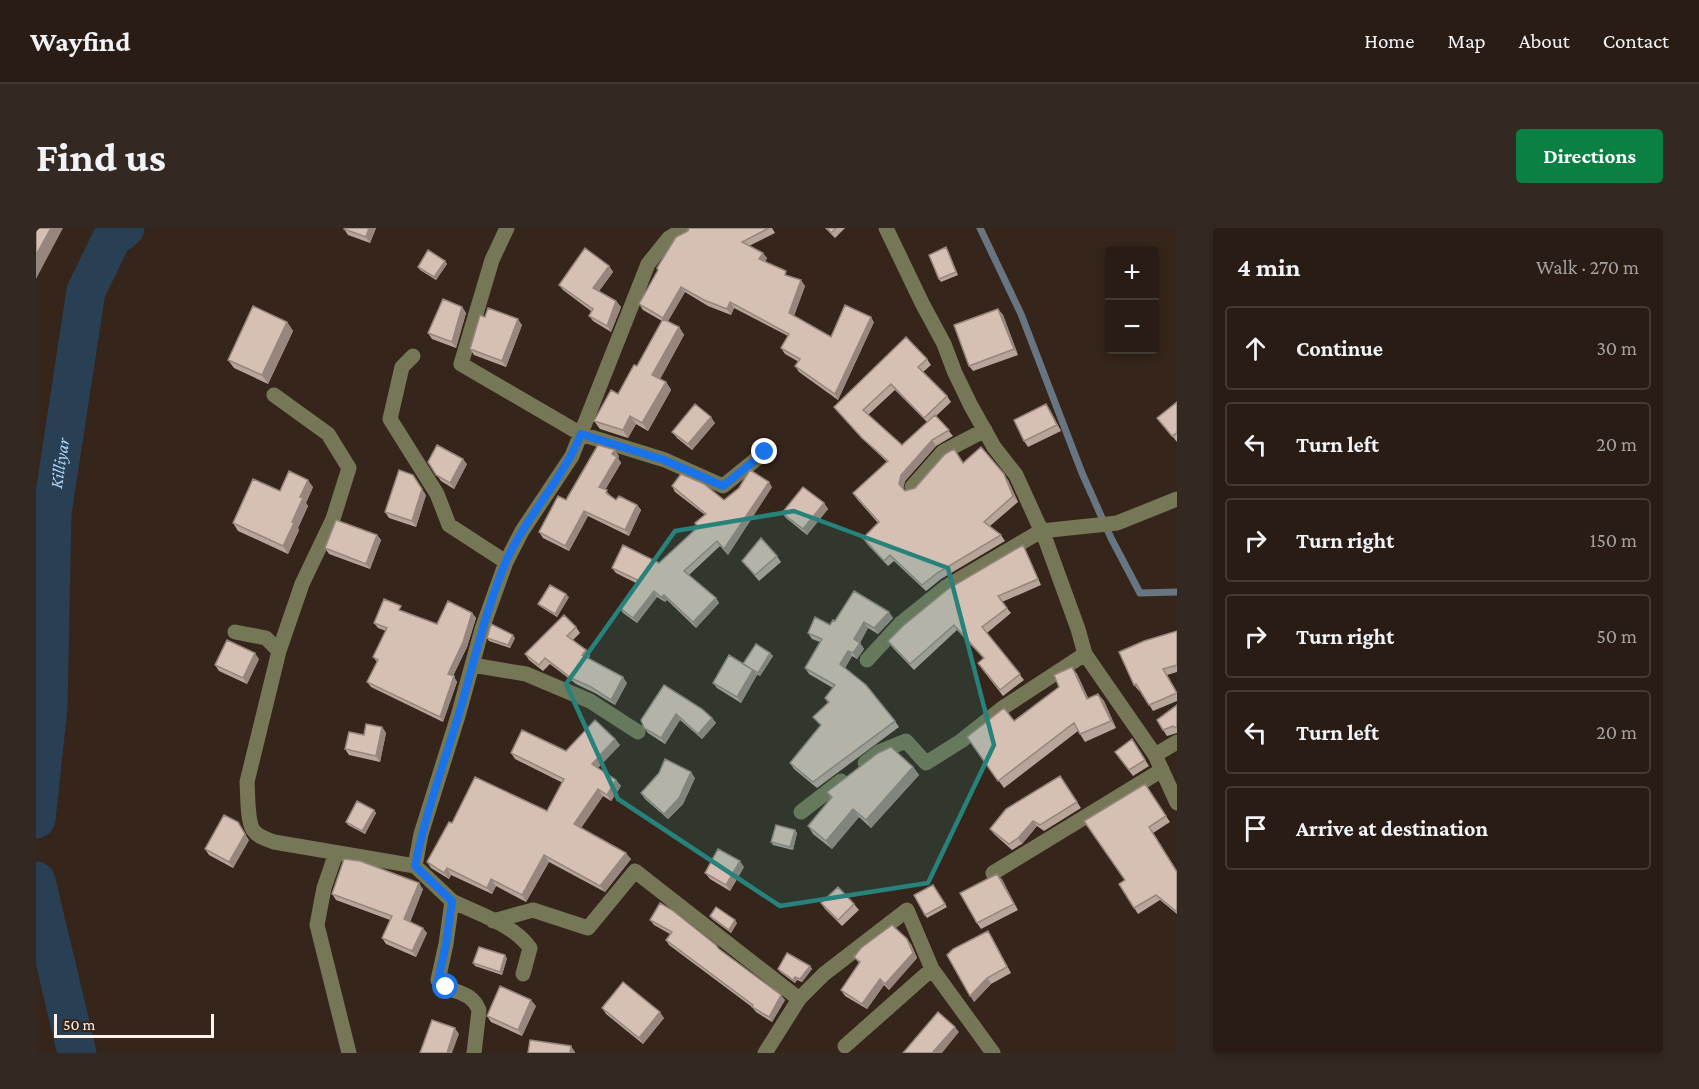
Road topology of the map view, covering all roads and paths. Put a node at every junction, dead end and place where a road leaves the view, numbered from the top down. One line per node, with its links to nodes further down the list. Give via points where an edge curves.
1 (507, 228): 7 (street, via 492,260 461,364)
2 (686, 228): 7 (street, via 669,238 648,264)
3 (886, 228): 6 (street)
4 (413, 357): 12 (street, via 402,367 390,420 437,494 449,525)
5 (274, 395): 14 (street, via 328,434 349,468 333,519 302,584)
6 (985, 430): 9 (street, via 943,452); 11 (street, via 1016,475)
7 (581, 434): 8 (street, via 664,460 723,486); 12 (street, via 572,456)
8 (765, 452)
9 (912, 487)
10 (1177, 500): 11 (street, via 1117,523)
11 (1041, 531): 15 (street); 16 (street, via 945,587 901,623)
12 (506, 562): 17 (street)
13 (235, 632): 14 (street, via 266,638)
14 (279, 651): 24 (street, via 247,782 252,826 260,836 274,842)
15 (1085, 654): 20 (street); 23 (street, via 926,763 906,741 879,752)
16 (867, 660)
17 (472, 665): 18 (street, via 526,674 590,701); 25 (street)
18 (638, 732)
19 (1177, 742): 20 (street)
20 (1155, 754): 21 (street)
21 (1162, 771): 22 (street); 26 (street)
22 (1177, 803)
23 (801, 812)
24 (336, 852): 25 (street); 33 (street, via 317,925)
25 (415, 866): 27 (street)
26 (993, 873)
27 (452, 901): 28 (street); 34 (street, via 438,980 477,1004)
28 (493, 921): 30 (street, via 517,933 530,948); 31 (street, via 533,910 588,928 635,871)
29 (932, 969): 31 (street, via 907,910 824,974); 32 (street); 36 (street)
30 (523, 974)
31 (799, 999): 35 (street)
32 (845, 1046)
33 (349, 1053)
34 (474, 1053)
35 (765, 1053)
36 (993, 1053)

